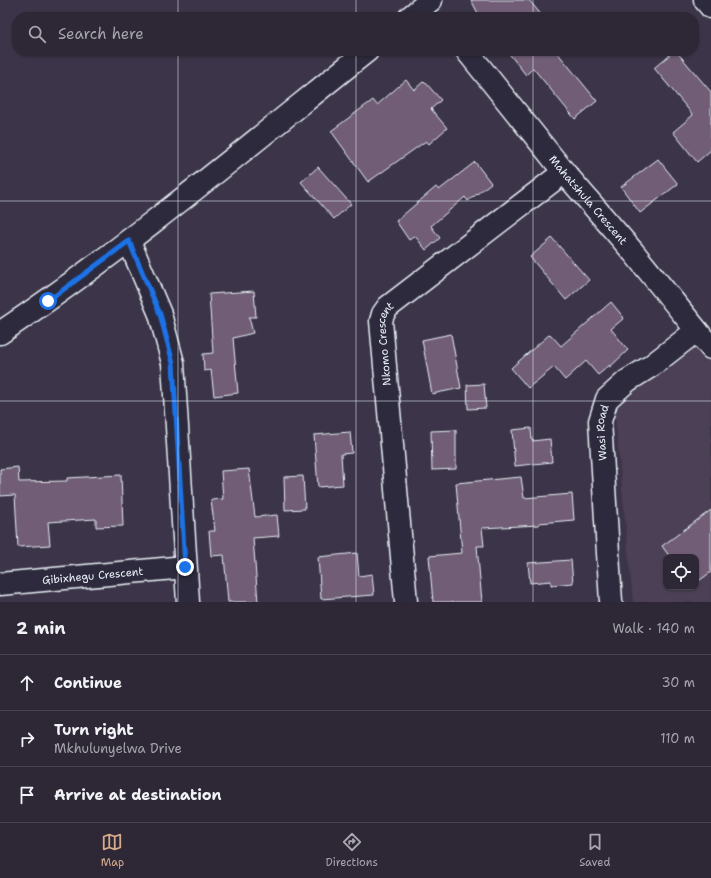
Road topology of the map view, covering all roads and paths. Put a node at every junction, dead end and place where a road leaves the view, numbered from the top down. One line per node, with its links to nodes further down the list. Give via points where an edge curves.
1 (705, 0): 3 (street)
2 (433, 7): 4 (street)
3 (711, 7)
4 (422, 12)
5 (361, 56): 8 (street)
6 (471, 56): 7 (street, Mahatshula Crescent)
7 (564, 172): 9 (street, Mahatshula Crescent, via 634,253); 15 (street, Nkomo Crescent, via 388,307 383,314 381,321)
8 (129, 241): 10 (street); 12 (street, via 160,314 173,363)
9 (696, 331): 11 (street, Mahatshula Crescent); 16 (street, Wasi Road, via 627,381 607,399 600,421)
10 (0, 333)
11 (711, 348)
12 (185, 567): 13 (street, Gibixhegu Crescent); 14 (street)
13 (0, 584)
14 (188, 602)
15 (406, 602)
16 (611, 602)

